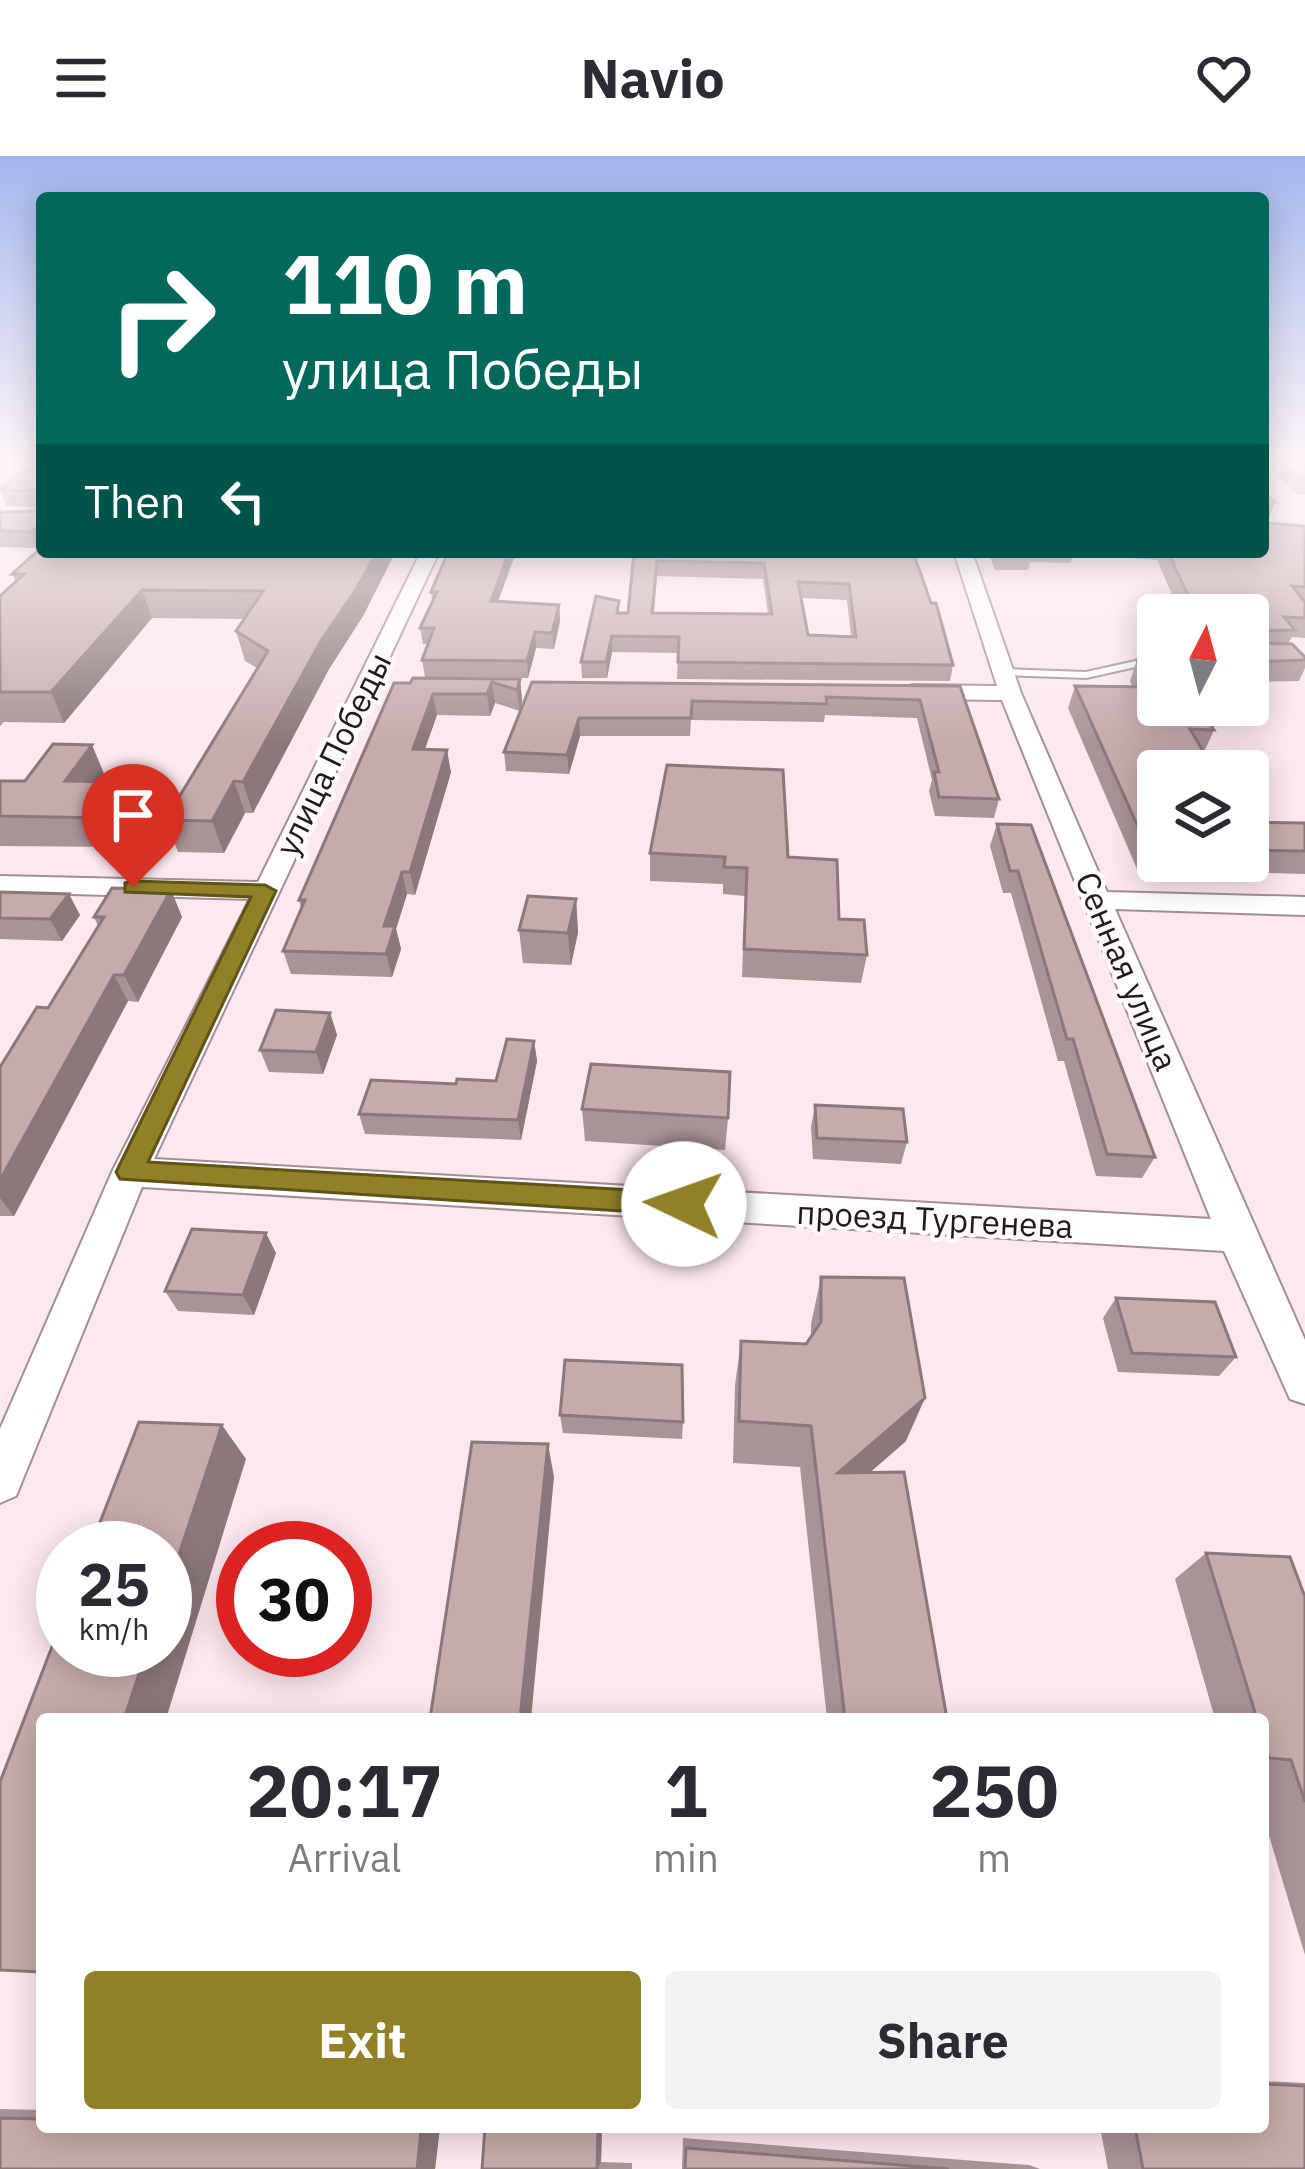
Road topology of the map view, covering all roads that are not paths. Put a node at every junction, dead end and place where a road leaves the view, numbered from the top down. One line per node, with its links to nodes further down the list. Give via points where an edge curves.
1 (428, 558): 7 (street, улица Победы, via 380,687)
2 (965, 558): 4 (street, Сенная улица)
3 (1137, 664): 4 (lane)
4 (1006, 682): 5 (street); 8 (street, Сенная улица)
5 (891, 692)
6 (0, 884): 7 (street)
7 (265, 891): 10 (street, улица Победы)
8 (1098, 900): 9 (street); 11 (street, Сенная улица)
9 (1305, 906)
10 (130, 1172): 11 (street, проезд Тургенева); 13 (street, улица Победы)
11 (1237, 1237): 12 (street, Сенная улица)
12 (1305, 1385)
13 (0, 1481)

